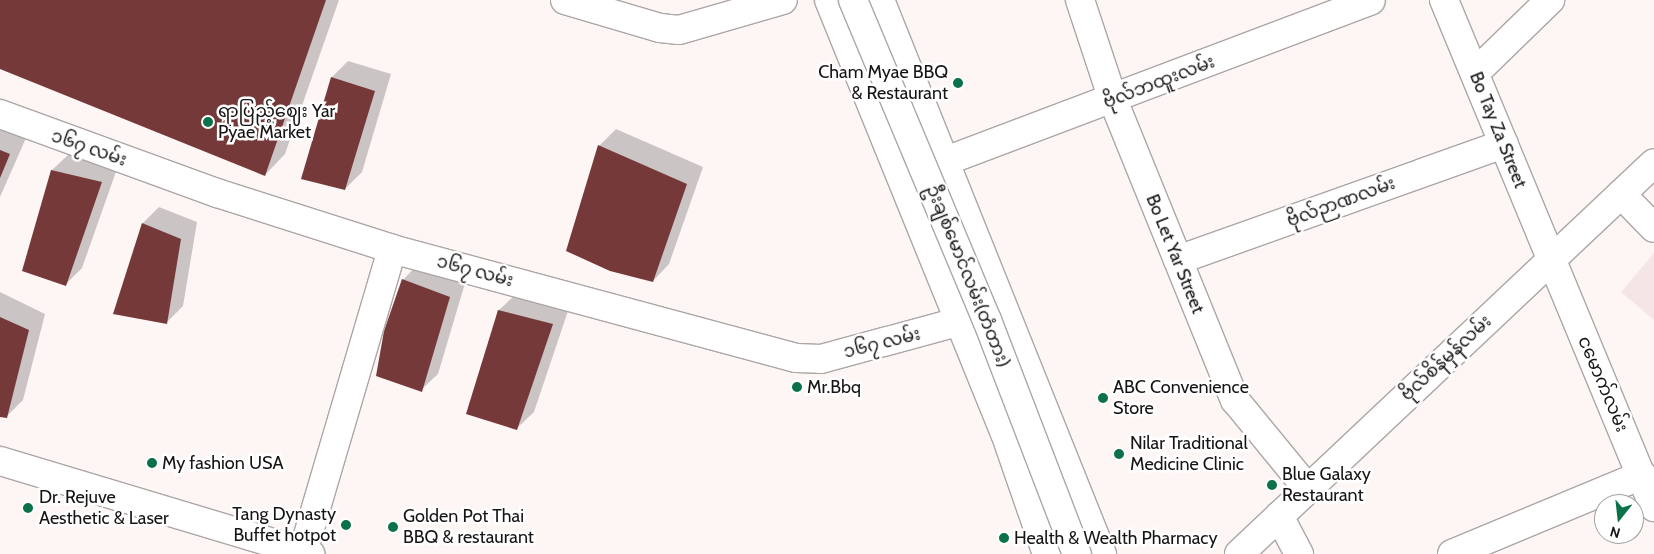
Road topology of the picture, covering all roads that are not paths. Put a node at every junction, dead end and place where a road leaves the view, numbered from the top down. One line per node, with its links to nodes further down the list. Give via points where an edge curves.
1 (566, 0): 2 (street, via 660,28 679,30)
2 (783, 0)
3 (829, 0): 11 (street)
4 (853, 0): 34 (street, ဦးချစ်မောင်လမ်း(တံတား), bridge, via 983,311)
5 (880, 0): 10 (street)
6 (1080, 0): 13 (street, Bo Let Yar Street)
7 (1371, 0): 13 (street, ဗိုလ်ဘထူးလမ်း)
8 (1444, 0): 12 (street, Bo Tay Za Street)
9 (1550, 0): 12 (street)
10 (891, 27): 11 (street); 16 (street)
11 (849, 44): 24 (street)
12 (1475, 73): 15 (street, Bo Tay Za Street)
13 (1113, 100): 16 (street, ဗိုလ်ဘထူးလမ်း); 21 (street, Bo Let Yar Street)
14 (0, 114): 20 (street, ၁၆၇ လမ်း, via 217,193)
15 (1504, 144): 21 (street, ဗိုလ်ဉာဏလမ်း); 22 (street, Bo Tay Za Street)
16 (946, 161): 23 (street)
17 (1654, 162): 18 (street, ဗိုလ်စိန်မှန်လမ်း)
18 (1621, 194): 19 (street); 22 (street, ဗိုလ်စိန်မှန်လမ်း)
19 (1654, 228)
20 (392, 249): 24 (street, ၁၆၇ လမ်း, via 796,358 821,359); 32 (street)
21 (1178, 260): 29 (street, Bo Let Yar Street, via 1234,400)
22 (1551, 261): 28 (street, ငမောက်လမ်း); 29 (street, ဗိုလ်စိန်မှန်လမ်း)
23 (1004, 308): 24 (street, ၁၆၇ လမ်း); 25 (street)
24 (960, 323): 26 (street)
25 (1047, 418): 26 (street); 35 (street)
26 (1005, 433): 33 (street)
27 (0, 462): 32 (street)
28 (1642, 475): 30 (street, ငမောက်လမ်း); 38 (street)
29 (1307, 488): 31 (street, ဗိုလ်စိန်မှန်လမ်း)
30 (1654, 507)
31 (1279, 516): 36 (street, ဗိုလ်စိန်မှန်လမ်း); 37 (street)
32 (306, 553)
33 (1047, 554)
34 (1077, 554)
35 (1102, 554)
36 (1239, 554)
37 (1299, 554)
38 (1452, 554)

